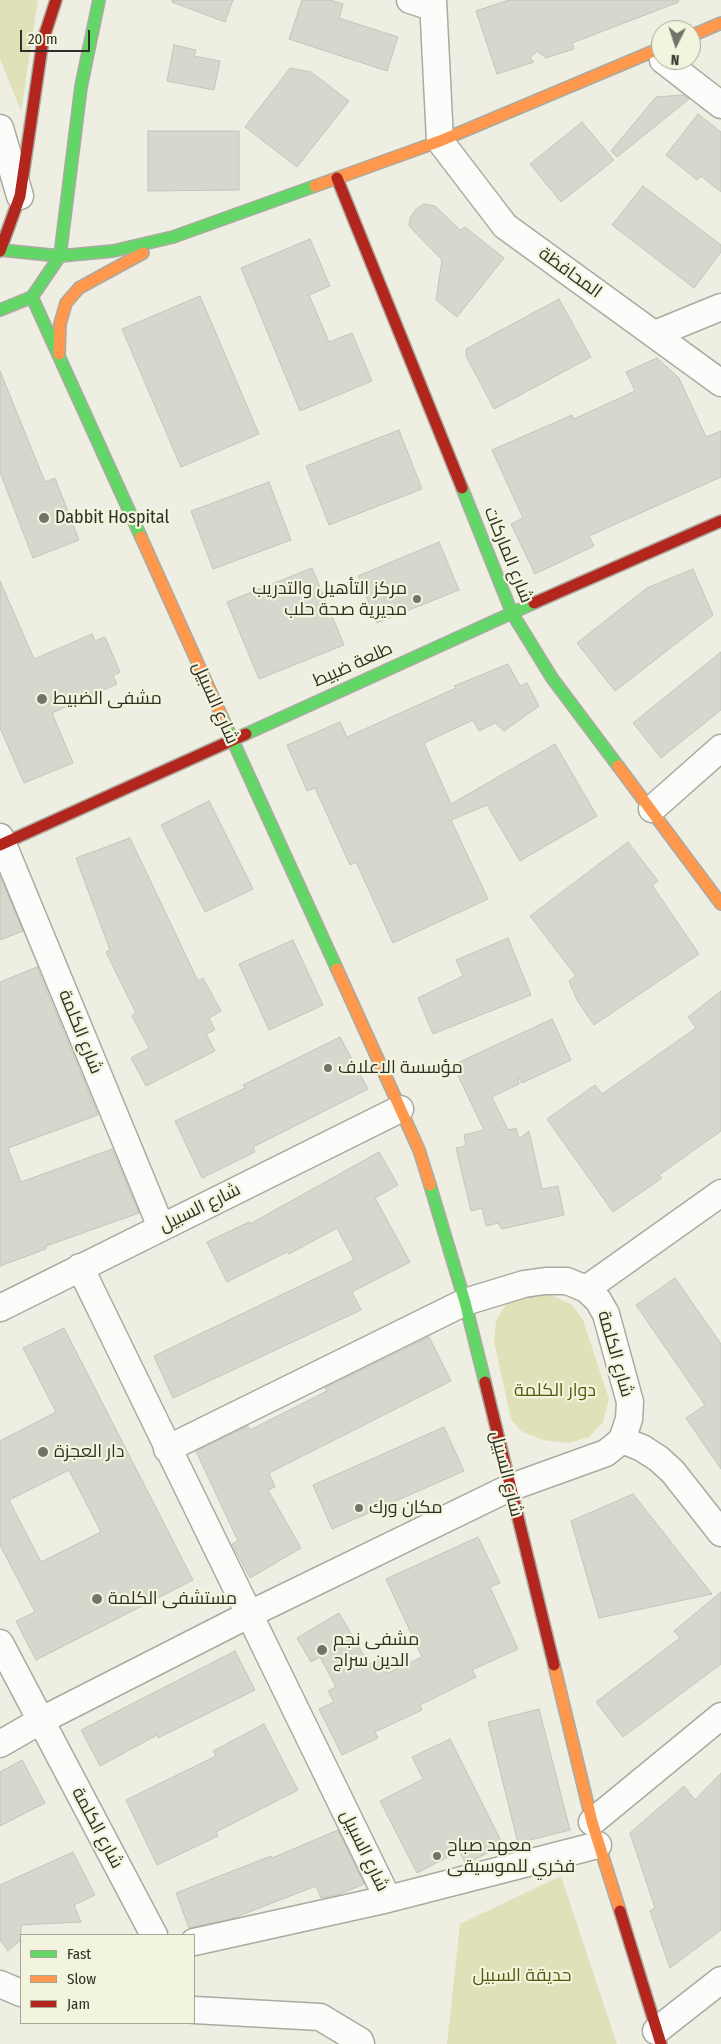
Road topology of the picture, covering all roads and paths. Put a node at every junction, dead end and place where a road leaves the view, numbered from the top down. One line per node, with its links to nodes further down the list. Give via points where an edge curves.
1 (56, 0): 12 (street, via 43,40)
2 (99, 0): 15 (street, via 81,86)
3 (425, 2): 10 (street)
4 (721, 23): 5 (street)
5 (701, 32)
6 (651, 59): 10 (street)
7 (678, 70): 8 (street)
8 (721, 105)
9 (0, 128): 12 (street)
10 (440, 141): 11 (street); 19 (street, المحافظة, via 505,226)
11 (337, 178): 13 (street); 23 (street, شارع الماركات)
12 (20, 196): 14 (street)
13 (173, 237): 15 (street, via 113,251); 20 (street, via 79,288 66,303 60,324)
14 (0, 250): 15 (street)
15 (60, 256): 16 (street)
16 (32, 297): 18 (street); 20 (street, شارع السبيل)
17 (721, 307): 19 (street)
18 (0, 310)
19 (655, 334): 21 (street, المحافظة)
20 (59, 355): 24 (street, شارع السبيل)
21 (721, 383)
22 (721, 521): 23 (street, طلعة ضبيط)
23 (512, 613): 24 (street, طلعة ضبيط); 26 (street, شارع الماركات, via 552,678)
24 (231, 739): 27 (street, طلعة ضبيط); 29 (street, شارع السبيل)
25 (721, 748): 26 (street)
26 (652, 809): 28 (street, شارع الماركات)
27 (1, 842): 31 (street, شارع الكلمة)
28 (721, 904)
29 (400, 1108): 31 (street, شارع السبيل); 34 (street, شارع السبيل, via 419,1150)
30 (721, 1193): 33 (street)
31 (161, 1227): 32 (street, شارع السبيل)
32 (80, 1267): 35 (street, شارع السبيل); 37 (street)
33 (586, 1289): 34 (street, شارع الكلمة, via 567,1281 531,1283); 36 (street, شارع الكلمة, via 606,1314 625,1381 630,1402 629,1419)
34 (465, 1302): 37 (street, شارع الكلمة); 38 (street, شارع السبيل)
35 (0, 1308)
36 (622, 1440): 38 (street, via 606,1453); 39 (street, via 642,1448 674,1472)
37 (167, 1449): 40 (street)
38 (509, 1488): 40 (street); 45 (street, شارع السبيل)
39 (721, 1533)
40 (250, 1614): 43 (street); 46 (street, شارع السبيل)
41 (0, 1643): 43 (street, شارع الكلمة)
42 (721, 1716): 45 (street)
43 (40, 1721): 44 (street); 47 (street, شارع الكلمة)
44 (0, 1744)
45 (595, 1833): 46 (street, شارع السبيل); 55 (street, شارع السبيل)
46 (388, 1899): 48 (street, شارع السبيل)
47 (153, 1934)
48 (195, 1942)
49 (0, 1974): 50 (street)
50 (20, 1976)
51 (721, 1980): 55 (street)
52 (0, 1984): 53 (street)
53 (20, 1993)
54 (195, 2010): 56 (street, via 320,2018)
55 (659, 2038)
56 (361, 2044)

